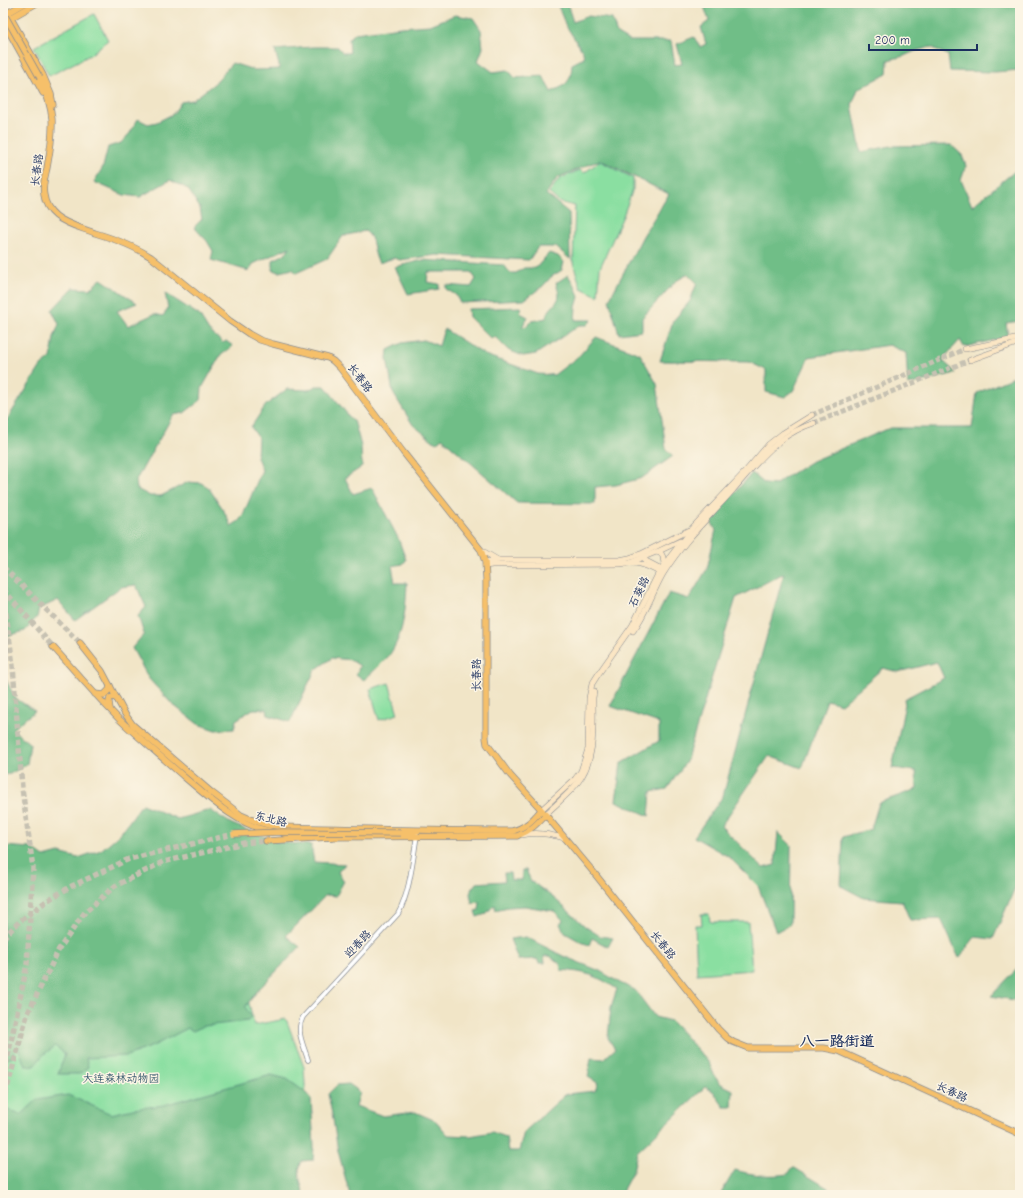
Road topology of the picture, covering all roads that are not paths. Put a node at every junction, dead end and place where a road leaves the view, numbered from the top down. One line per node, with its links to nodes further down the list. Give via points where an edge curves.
1 (25, 3): 4 (main road)
2 (37, 3): 4 (main road)
3 (3, 4): 4 (main road, 长春路)
4 (6, 14): 5 (main road); 6 (main road, 长春路, bridge, via 46,92 52,120); 6 (main road, 长春路, via 44,75 51,94 55,122)
5 (3, 21): 6 (main road, 长春路, via 44,96)
6 (51, 141): 16 (main road, 长春路, via 44,195 53,213 63,220 125,243 146,254 230,321 260,340 333,361)
7 (1020, 338): 9 (main road)
8 (1020, 342): 10 (main road)
9 (965, 349)
10 (970, 360)
11 (812, 415): 13 (main road, 石葵路, via 769,444)
12 (814, 423): 14 (main road, 石葵路, via 804,426 772,448)
13 (693, 526): 15 (main road, 石葵路); 19 (main road, via 643,553 619,560)
14 (694, 533): 15 (main road); 23 (main road, 石葵路)
15 (683, 540): 17 (main road); 23 (main road, 石葵路)
16 (481, 550): 19 (main road); 21 (main road, 长春路)
17 (656, 552): 18 (main road); 23 (main road, via 661,553 663,557)
18 (645, 557): 20 (main road); 23 (main road, via 646,561)
19 (499, 560): 21 (main road)
20 (630, 563): 22 (main road); 23 (main road)
21 (485, 564): 22 (main road); 24 (main road, 长春路)
22 (492, 565): 24 (main road)
23 (663, 570): 31 (main road, 石葵路, via 632,626 592,684 589,698 588,749 581,771)
24 (486, 579): 31 (main road, 长春路, via 487,744)
25 (80, 643): 27 (main road, 东北路, via 102,671)
26 (53, 647): 28 (main road, 东北路)
27 (110, 686): 28 (main road, via 104,695); 29 (main road, 东北路)
28 (95, 694): 30 (main road, 东北路)
29 (117, 699): 30 (main road, via 110,698); 32 (main road, 东北路, via 133,725 211,792 255,821 282,827)
30 (110, 709): 35 (main road, 东北路, via 136,735 233,816 254,827 272,832)
31 (543, 812): 32 (main road, 东北路, via 521,829 512,831); 34 (main road, 东北路, via 538,823); 37 (main road, 长春路)
32 (417, 830): 33 (main road, bridge, via 401,833); 36 (street, 迎春路)
33 (234, 834)
34 (517, 836): 36 (main road, 东北路); 37 (main road, via 533,833)
35 (332, 837): 36 (main road, 东北路); 38 (main road)
36 (416, 837): 39 (street, 迎春路, via 401,909 300,1021 299,1030)
37 (564, 838): 40 (main road, 长春路, via 726,1038 752,1048 824,1048 839,1051)
38 (266, 841)
39 (308, 1060)
40 (1020, 1134)

